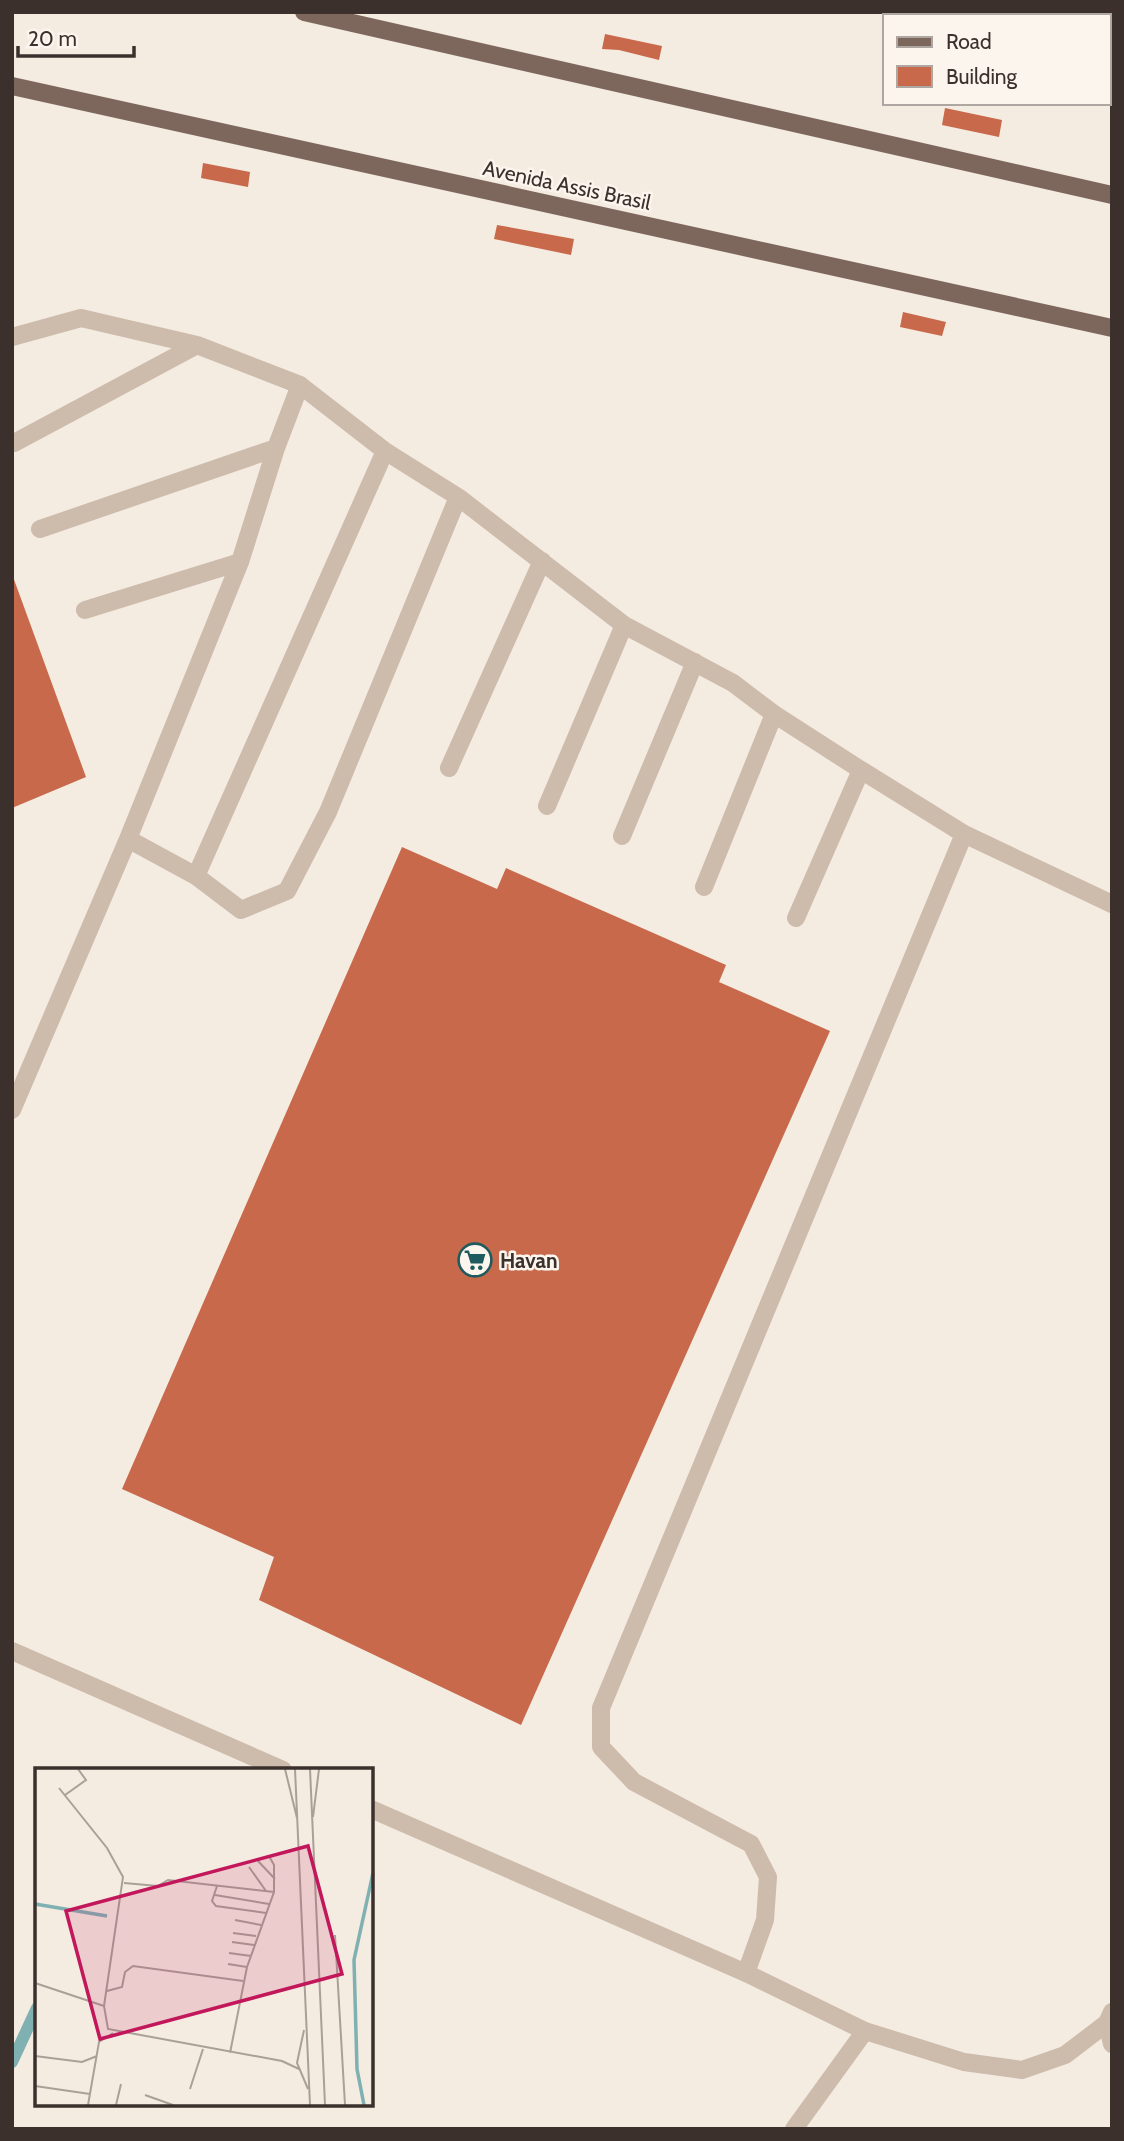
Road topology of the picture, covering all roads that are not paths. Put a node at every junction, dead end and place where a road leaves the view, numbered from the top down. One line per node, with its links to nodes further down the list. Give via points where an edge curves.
1 (304, 12): 3 (main road)
2 (12, 86): 4 (main road, Avenida Assis Brasil)
3 (1112, 195)
4 (1112, 328)
5 (12, 337): 6 (street, via 81,318)
6 (197, 345): 7 (street); 8 (street)
7 (300, 385): 9 (street); 10 (street)
8 (14, 443)
9 (276, 448): 12 (street); 14 (street)
10 (385, 451): 11 (street); 25 (street)
11 (458, 497): 13 (street); 25 (street, via 328,812 287,891 241,910)
12 (40, 528)
13 (542, 561): 16 (street); 19 (street)
14 (240, 562): 15 (street); 24 (street)
15 (85, 610)
16 (624, 625): 17 (street); 21 (street)
17 (695, 663): 18 (street, via 733,683); 23 (street)
18 (774, 714): 20 (street); 26 (street)
19 (449, 768)
20 (861, 770): 22 (street); 28 (street)
21 (547, 806)
22 (964, 834): 27 (street); 33 (street, via 601,1708 601,1747 634,1782 751,1844 768,1877 765,1920)
23 (622, 836)
24 (128, 839): 25 (street); 29 (street)
25 (196, 877)
26 (704, 887)
27 (1112, 904)
28 (796, 918)
29 (12, 1110)
30 (12, 1651): 31 (street)
31 (278, 1768)
32 (373, 1810): 33 (street)
33 (746, 1973): 35 (street)
34 (1109, 2017): 35 (street, via 1065,2055 1022,2070 964,2062); 36 (street)
35 (865, 2031): 37 (street)
36 (1112, 2044)
37 (794, 2129)

